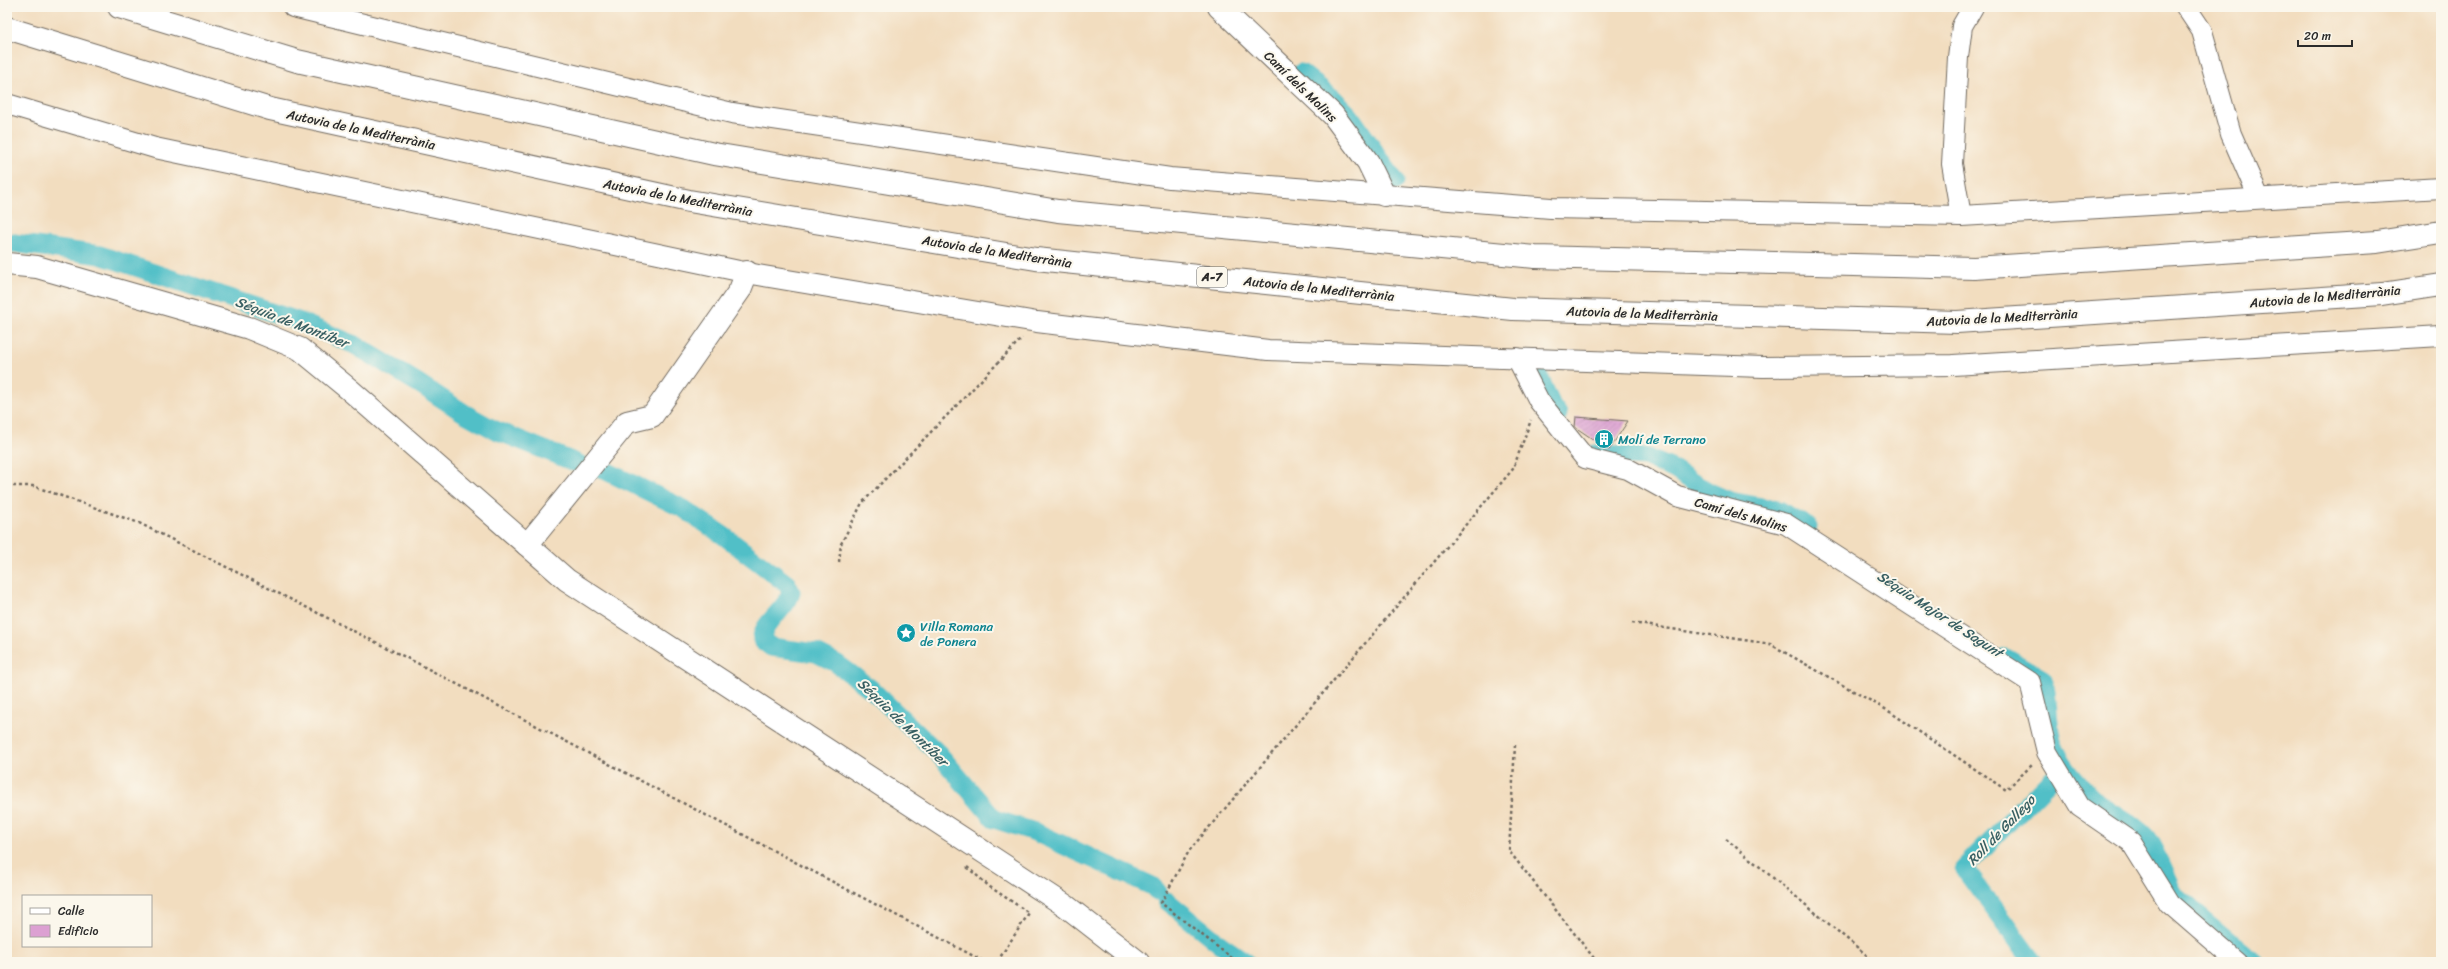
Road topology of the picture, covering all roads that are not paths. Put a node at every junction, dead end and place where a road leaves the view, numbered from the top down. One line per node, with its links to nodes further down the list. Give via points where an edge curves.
1 (119, 7): 12 (main road, via 296,62 714,154 1073,212 1535,257 1974,268 2377,242)
2 (293, 7): 9 (street, via 732,113 1170,178)
3 (1219, 7): 9 (main road, Camí dels Molins, via 1333,115 1368,162)
4 (1973, 7): 11 (street, via 1962,26 1952,164)
5 (2186, 7): 10 (street, via 2202,31 2231,134)
6 (7, 28): 15 (main road, Autovia de la Mediterrània / A-7, via 270,108 689,201 1036,259 1513,309 1957,322 2382,294)
7 (7, 104): 14 (street, via 155,148)
8 (2441, 188): 10 (street)
9 (1384, 195): 11 (street, via 1551,208)
10 (2259, 198): 11 (street)
11 (1961, 216)
12 (2441, 232)
13 (7, 264): 18 (main road, via 37,267 249,328 300,349)
14 (747, 272): 17 (street, via 1037,322 1268,350); 18 (main road, via 740,290 652,416 626,422)
15 (2441, 285)
16 (2441, 336): 17 (street, via 1953,365 1763,367)
17 (1517, 358): 20 (street, Camí dels Molins, via 1538,401 1585,458 1628,469 1677,496 1786,524 2030,682 2046,752 2080,807 2131,842 2169,903)
18 (527, 545): 19 (main road, via 567,580 606,607 1066,906)
19 (1138, 962)
20 (2237, 962)

